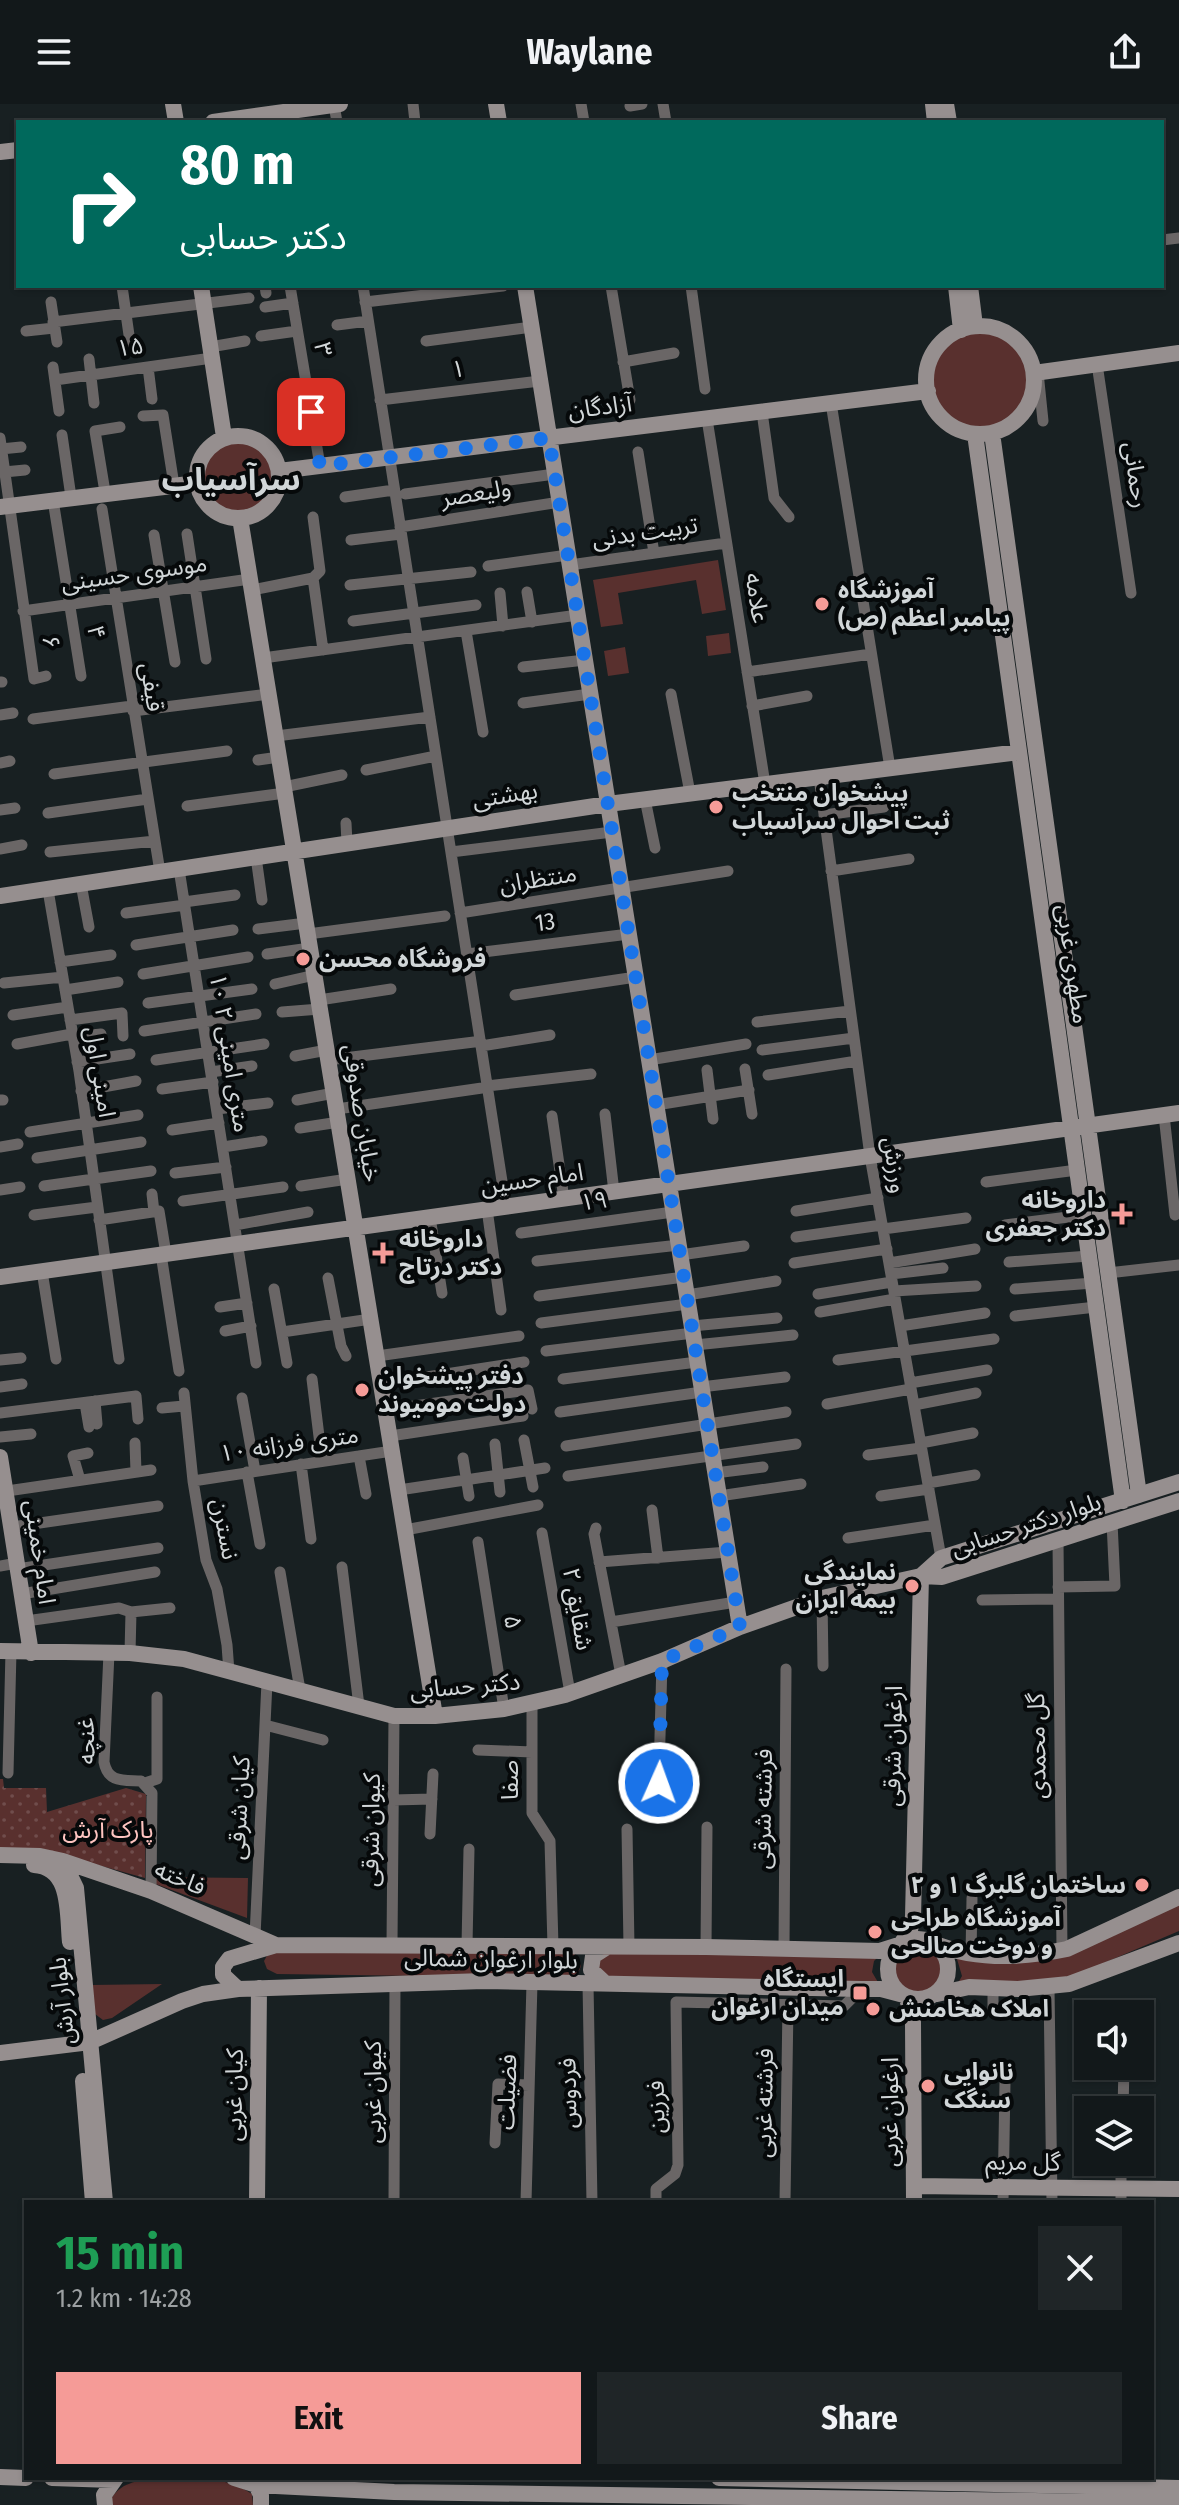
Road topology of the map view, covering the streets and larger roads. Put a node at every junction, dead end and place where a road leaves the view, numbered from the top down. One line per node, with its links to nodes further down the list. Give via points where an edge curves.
1 (337, 104): 2 (street)
2 (314, 106): 3 (street)
3 (288, 117): 4 (street)
4 (245, 120)
5 (122, 288): 20 (street)
6 (201, 288): 18 (street)
7 (290, 288): 17 (street, ۳)
8 (363, 288): 16 (street)
9 (486, 288): 16 (street)
10 (525, 288): 24 (street)
11 (611, 288): 37 (street)
12 (691, 288): 45 (street)
13 (964, 292): 25 (street)
14 (249, 298): 18 (street)
15 (51, 302): 22 (street)
16 (365, 302): 21 (street)
17 (293, 303): 19 (street); 27 (street, ۳)
18 (204, 304): 20 (street); 33 (street)
19 (265, 307)
20 (126, 313): 22 (street); 32 (street)
21 (368, 321): 23 (street); 48 (street)
22 (54, 325): 26 (street); 31 (street)
23 (337, 325)
24 (532, 327): 30 (street); 44 (street)
25 (968, 328): 41 (street, via 992,327 1007,333 1020,343); 46 (street, via 937,348 930,361)
26 (26, 331)
27 (297, 331): 28 (street); 68 (street, ۳)
28 (261, 336)
29 (245, 341): 33 (street)
30 (426, 341)
31 (57, 342)
32 (130, 342)
33 (211, 352): 40 (street, ۱۵); 60 (street)
34 (674, 353): 37 (street)
35 (1179, 353): 38 (street)
36 (89, 359): 42 (street)
37 (623, 362): 49 (street)
38 (1097, 364): 41 (street); 101 (street, رحمانی)
39 (53, 367): 43 (street)
40 (148, 367): 42 (street, ۱۵); 47 (street)
41 (1036, 372): 56 (street); 58 (street, via 1020,418 1007,428)
42 (91, 375): 43 (street, ۱۵); 50 (street)
43 (55, 380): 52 (street)
44 (540, 381): 48 (street, ۱); 61 (street)
45 (705, 389)
46 (928, 391): 51 (street, آزادگان); 58 (street, via 944,420 958,430)
47 (152, 399)
48 (380, 400): 65 (street)
49 (630, 400)
50 (94, 403)
51 (831, 403): 53 (street, آزادگان); 114 (street)
52 (59, 411)
53 (762, 412): 55 (street, آزادگان); 82 (street, via 774,498)
54 (143, 416): 73 (street, via 163,415)
55 (707, 419): 61 (street, آزادگان); 88 (street, علامه)
56 (1043, 421)
57 (120, 427): 78 (street, قیفی, via 95,431)
58 (983, 434): 66 (street, مطهری غربی); 67 (street, مطهری غربی)
59 (62, 435): 75 (street)
60 (224, 437): 70 (street, via 259,441); 72 (street, via 205,450)
61 (549, 438): 65 (street, آزادگان); 71 (street)
62 (21, 447): 64 (street)
63 (638, 452): 89 (street)
64 (2, 456): 69 (street); 80 (street, ۶)
65 (389, 457): 68 (street, آزادگان); 74 (street)
66 (978, 459): 67 (street, via 990,452); 135 (street, مطهری غربی)
67 (996, 464): 262 (street, مطهری غربی)
68 (320, 466): 70 (street, آزادگان)
69 (25, 470)
70 (279, 471): 83 (street, via 270,503)
71 (555, 474): 74 (street); 79 (street)
72 (197, 483): 73 (street); 83 (street, via 207,505)
73 (174, 485): 78 (street)
74 (400, 492): 76 (street); 84 (street)
75 (71, 497): 77 (street); 78 (street)
76 (345, 497)
77 (53, 500): 80 (street); 103 (street, ۴)
78 (104, 501): 102 (street, قیفی)
79 (560, 502): 84 (street, ولیعصر); 90 (street)
80 (4, 506): 105 (street, ۶)
81 (313, 517): 93 (street, via 320,571)
82 (789, 517)
83 (240, 518): 95 (street, خیابان صدوقی)
84 (401, 531): 87 (street, ولیعصر); 94 (street)
85 (187, 534): 97 (street)
86 (154, 535): 98 (street)
87 (351, 540)
88 (726, 543): 89 (street, تربیت بدنی); 120 (street, علامه)
89 (654, 553): 90 (street, تربیت بدنی)
90 (569, 560): 91 (street, تربیت بدنی); 107 (street)
91 (488, 566)
92 (471, 572): 94 (street)
93 (313, 578): 95 (street, موسوی حسینی); 113 (street)
94 (408, 581): 96 (street); 106 (street)
95 (251, 584): 97 (street, موسوی حسینی); 115 (street, خیابان صدوقی)
96 (350, 585)
97 (196, 587): 98 (street, موسوی حسینی); 116 (street)
98 (163, 591): 102 (street, موسوی حسینی); 118 (street)
99 (527, 592): 109 (street)
100 (500, 593): 110 (street)
101 (1131, 593)
102 (115, 598): 103 (street, موسوی حسینی); 129 (street, قیفی)
103 (69, 605): 105 (street, موسوی حسینی); 122 (street, ۴)
104 (476, 605): 106 (street)
105 (23, 611): 121 (street, ۶, via 34,679)
106 (414, 613): 108 (street); 112 (street)
107 (578, 615): 109 (street); 117 (street)
108 (353, 621)
109 (532, 622): 110 (street)
110 (503, 626): 111 (street)
111 (466, 631): 112 (street); 132 (street)
112 (417, 637): 113 (street); 130 (street)
113 (323, 650): 115 (street)
114 (871, 654): 120 (street); 140 (street)
115 (263, 658): 123 (street, خیابان صدوقی)
116 (206, 659)
117 (585, 660): 119 (street); 124 (street)
118 (175, 662)
119 (523, 667)
120 (747, 672): 128 (street, علامه)
121 (46, 676)
122 (81, 676)
123 (269, 694): 129 (street); 133 (street, خیابان صدوقی)
124 (590, 694): 127 (street); 150 (street)
125 (671, 694): 147 (street)
126 (807, 696): 128 (street)
127 (523, 703)
128 (752, 706): 145 (street, علامه)
129 (133, 708): 131 (street); 139 (street, قیفی)
130 (430, 717): 133 (street); 136 (street)
131 (33, 719)
132 (483, 732)
133 (276, 736): 137 (street, خیابان صدوقی)
134 (227, 751): 139 (street)
135 (1019, 752): 140 (street, بهشتی); 262 (street, مطهری غربی)
136 (436, 756): 141 (street); 158 (street)
137 (279, 757): 138 (street); 146 (street, خیابان صدوقی)
138 (258, 760)
139 (142, 761): 142 (street); 148 (street, قیفی)
140 (890, 768): 144 (street, بهشتی)
141 (366, 770)
142 (54, 774)
143 (342, 775): 146 (street)
144 (819, 777): 145 (street, بهشتی); 156 (street, ورزش)
145 (765, 784): 147 (street, بهشتی)
146 (284, 790): 151 (street); 165 (street, خیابان صدوقی)
147 (690, 793): 149 (street, بهشتی)
148 (148, 799): 155 (street); 160 (street, قیفی)
149 (645, 799): 150 (street, بهشتی); 163 (street)
150 (608, 804): 158 (street, بهشتی); 159 (street)
151 (187, 806)
152 (884, 807): 156 (street)
153 (15, 808): 154 (street)
154 (0, 810)
155 (48, 813)
156 (824, 815): 172 (street, ورزش)
157 (346, 823): 161 (street)
158 (447, 828): 161 (street, بهشتی); 167 (street)
159 (612, 832): 167 (street); 175 (street)
160 (155, 841): 166 (street); 173 (street, قیفی)
161 (347, 843): 165 (street, بهشتی)
162 (22, 845): 164 (street)
163 (655, 848)
164 (0, 849)
165 (295, 851): 168 (street, بهشتی); 188 (street, خیابان صدوقی)
166 (50, 852)
167 (451, 852): 182 (street)
168 (256, 857): 170 (street, بهشتی); 179 (street)
169 (909, 859): 172 (street)
170 (179, 869): 173 (street, بهشتی); 180 (street, ۱۰ متری امینی ۲)
171 (728, 871): 175 (street, منتظران)
172 (831, 871): 211 (street, ورزش)
173 (160, 872): 174 (street, بهشتی)
174 (81, 884): 176 (street, بهشتی); 184 (street)
175 (621, 889): 182 (street, منتظران); 187 (street)
176 (48, 890): 178 (street, بهشتی); 195 (street, امینی اول)
177 (235, 895): 180 (street)
178 (0, 896)
179 (262, 900)
180 (184, 903): 181 (street); 189 (street, ۱۰ متری امینی ۲)
181 (126, 913)
182 (460, 913): 192 (street)
183 (445, 916): 188 (street)
184 (89, 927)
185 (258, 929): 188 (street)
186 (233, 930): 189 (street)
187 (629, 934): 192 (street, 13); 200 (street)
188 (308, 935): 191 (street); 198 (street, خیابان صدوقی)
189 (190, 937): 190 (street); 196 (street, ۱۰ متری امینی ۲)
190 (136, 945)
191 (267, 954)
192 (467, 954): 226 (street)
193 (111, 955): 195 (street)
194 (248, 957): 196 (street)
195 (60, 962): 199 (street, امینی اول)
196 (194, 966): 197 (street); 207 (street, ۱۰ متری امینی ۲)
197 (143, 974)
198 (315, 975): 203 (street); 210 (street, خیابان صدوقی)
199 (63, 977): 202 (street); 206 (street, امینی اول)
200 (636, 977): 208 (street); 234 (street)
201 (118, 982): 206 (street)
202 (4, 983)
203 (275, 984)
204 (252, 989): 207 (street)
205 (391, 989): 210 (street)
206 (65, 990): 213 (street, امینی اول)
207 (199, 995): 209 (street); 216 (street, ۱۰ متری امینی ۲)
208 (515, 995)
209 (148, 1003)
210 (320, 1004): 212 (street); 231 (street, خیابان صدوقی)
211 (850, 1011): 217 (street); 223 (street, ورزش)
212 (282, 1012)
213 (69, 1014): 215 (street); 221 (street, امینی اول); 222 (street, via 122,1013)
214 (256, 1014): 216 (street)
215 (13, 1015)
216 (203, 1022): 218 (street); 229 (street, ۱۰ متری امینی ۲)
217 (757, 1022)
218 (144, 1031)
219 (101, 1034): 221 (street)
220 (550, 1035): 226 (street)
221 (73, 1036): 224 (street); 236 (street, امینی اول)
222 (123, 1036)
223 (854, 1038): 228 (street); 235 (street, ورزش)
224 (17, 1044)
225 (264, 1044): 229 (street)
226 (477, 1044): 231 (street); 244 (street)
227 (746, 1044): 234 (street)
228 (762, 1050)
229 (208, 1053): 233 (street); 242 (street, ۱۰ متری امینی ۲)
230 (130, 1054): 236 (street)
231 (328, 1055): 232 (street); 252 (street, خیابان صدوقی)
232 (295, 1056)
233 (156, 1060)
234 (649, 1060): 251 (street)
235 (857, 1061): 241 (street); 272 (street, ورزش)
236 (77, 1062): 247 (street, امینی اول)
237 (252, 1066): 242 (street)
238 (745, 1069): 246 (street)
239 (707, 1070): 248 (street)
240 (591, 1074): 244 (street)
241 (768, 1075)
242 (212, 1077): 245 (street); 253 (street, ۱۰ متری امینی ۲)
243 (136, 1081): 247 (street)
244 (484, 1087): 252 (street); 294 (street)
245 (162, 1089)
246 (749, 1090): 248 (street); 255 (street)
247 (81, 1091): 261 (street, امینی اول)
248 (710, 1096): 251 (street); 259 (street)
249 (297, 1100): 252 (street)
250 (268, 1103): 253 (street)
251 (656, 1105): 281 (street)
252 (336, 1108): 263 (street); 279 (street, خیابان صدوقی)
253 (217, 1109): 260 (street, ۱۰ متری امینی ۲)
254 (605, 1114): 287 (street)
255 (752, 1114)
256 (1172, 1114): 262 (street, امام حسین); 302 (street)
257 (138, 1115): 261 (street)
258 (552, 1116): 291 (street)
259 (713, 1119)
260 (219, 1123): 264 (street); 270 (street, ۱۰ متری امینی ۲)
261 (86, 1124): 265 (street); 271 (street, امینی اول)
262 (1080, 1126): 272 (street, امام حسین); 275 (street, مطهری غربی); 326 (street, مطهری غربی)
263 (300, 1128)
264 (172, 1130)
265 (30, 1132)
266 (262, 1141): 270 (street)
267 (141, 1142): 271 (street)
268 (18, 1144): 269 (street)
269 (0, 1147)
270 (223, 1147): 274 (street, ۱۰ متری امینی ۲)
271 (90, 1150): 273 (street); 278 (street, امینی اول)
272 (870, 1156): 281 (street, امام حسین); 290 (street, ورزش)
273 (37, 1158)
274 (226, 1167): 277 (street); 289 (street, ۱۰ متری امینی ۲)
275 (1077, 1170): 280 (street); 301 (street, مطهری غربی)
276 (151, 1171): 278 (street)
277 (175, 1173)
278 (93, 1178): 282 (street); 293 (street, امینی اول)
279 (348, 1179): 283 (street); 309 (street, خیابان صدوقی)
280 (986, 1182)
281 (669, 1184): 287 (street, امام حسین); 299 (street)
282 (44, 1186)
283 (301, 1186)
284 (20, 1187): 286 (street)
285 (283, 1187): 289 (street)
286 (0, 1190)
287 (614, 1192): 291 (street, امام حسین)
288 (152, 1194): 297 (street)
289 (231, 1196): 292 (street); 306 (street, ۱۰ متری امینی ۲)
290 (878, 1198): 296 (street); 308 (street, ورزش)
291 (564, 1199): 294 (street, امام حسین)
292 (183, 1201)
293 (97, 1207): 300 (street); 305 (street, امینی اول)
294 (506, 1207): 295 (street, امام حسین)
295 (487, 1209): 303 (street, امام حسین); 343 (street)
296 (796, 1211)
297 (154, 1212): 305 (street); 317 (street, via 159,1211 163,1221)
298 (308, 1212): 306 (street)
299 (673, 1212): 310 (street, ۱۹); 316 (street)
300 (34, 1215)
301 (1084, 1215): 307 (street); 318 (street, مطهری غربی)
302 (1175, 1215)
303 (430, 1217): 309 (street, امام حسین); 336 (street)
304 (966, 1218): 308 (street)
305 (99, 1220): 320 (street, امینی اول)
306 (235, 1225): 312 (street, ۱۰ متری امینی ۲)
307 (1005, 1225)
308 (883, 1227): 311 (street); 314 (street, ورزش)
309 (356, 1228): 312 (street, امام حسین); 348 (street, خیابان صدوقی)
310 (521, 1233)
311 (796, 1237)
312 (238, 1244): 317 (street, امام حسین); 340 (street, ۱۰ متری امینی ۲)
313 (744, 1246): 316 (street)
314 (887, 1249): 322 (street); 331 (street, ورزش)
315 (975, 1249): 331 (street)
316 (679, 1250): 319 (street); 328 (street)
317 (164, 1254): 320 (street, امام حسین); 373 (street)
318 (1089, 1256): 321 (street); 332 (street, مطهری غربی)
319 (537, 1261)
320 (105, 1262): 325 (street, امام حسین); 365 (street, امینی اول)
321 (1009, 1262)
322 (794, 1263)
323 (1179, 1265): 326 (street)
324 (943, 1268): 331 (street)
325 (42, 1271): 327 (street, امام حسین); 364 (street)
326 (1108, 1273): 412 (street, مطهری غربی)
327 (0, 1277)
328 (684, 1277): 338 (street); 339 (street)
329 (328, 1278): 350 (street)
330 (776, 1281): 339 (street)
331 (892, 1282): 333 (street); 337 (street); 344 (street); 352 (street, ورزش)
332 (1093, 1283): 335 (street); 342 (street, مطهری غربی)
333 (976, 1286)
334 (274, 1289): 354 (street)
335 (1015, 1289)
336 (442, 1293)
337 (818, 1294)
338 (539, 1296)
339 (687, 1299): 349 (street); 355 (street)
340 (247, 1303): 341 (street); 351 (street, ۱۰ متری امینی ۲)
341 (220, 1307)
342 (1096, 1307): 346 (street); 412 (street, مطهری غربی)
343 (501, 1310)
344 (820, 1312)
345 (985, 1313): 352 (street)
346 (1015, 1316)
347 (777, 1318): 355 (street)
348 (371, 1319): 350 (street); 362 (street, خیابان صدوقی)
349 (541, 1323)
350 (336, 1324): 354 (street); 361 (street)
351 (251, 1326): 353 (street); 370 (street, ۱۰ متری امینی ۲)
352 (900, 1326): 360 (street, ورزش)
353 (225, 1331)
354 (282, 1332): 371 (street)
355 (693, 1335): 356 (street); 359 (street); 369 (street)
356 (793, 1335)
357 (519, 1336): 362 (street)
358 (994, 1339): 360 (street)
359 (546, 1351)
360 (905, 1352): 367 (street); 379 (street, ورزش)
361 (346, 1356)
362 (377, 1356): 378 (street, خیابان صدوقی)
363 (21, 1358): 366 (street)
364 (56, 1359)
365 (119, 1359)
366 (0, 1360)
367 (838, 1360)
368 (524, 1362): 378 (street)
369 (697, 1362): 376 (street); 381 (street)
370 (256, 1363)
371 (287, 1363)
372 (987, 1370): 379 (street)
373 (179, 1371)
374 (785, 1377): 381 (street)
375 (312, 1379): 411 (street)
376 (563, 1379)
377 (22, 1384): 380 (street)
378 (381, 1384): 388 (street, خیابان صدوقی)
379 (910, 1386): 385 (street); 386 (street, ورزش)
380 (0, 1387)
381 (702, 1390): 389 (street); 393 (street)
382 (976, 1393): 386 (street)
383 (242, 1398): 419 (street)
384 (90, 1402): 391 (street); 392 (street, via 136,1396); 394 (street)
385 (827, 1404)
386 (914, 1405): 403 (street, ورزش)
387 (162, 1408): 426 (street, نسترن, via 184,1400)
388 (386, 1410): 400 (street, خیابان صدوقی); 400 (street, ۱۰ متری فرزانه, via 528,1390 528,1412)
389 (560, 1412)
390 (786, 1412): 393 (street)
391 (0, 1413)
392 (138, 1419)
393 (707, 1424): 404 (street); 406 (street)
394 (93, 1425)
395 (973, 1433): 403 (street)
396 (31, 1434): 397 (street)
397 (0, 1437)
398 (524, 1440): 417 (street)
399 (135, 1443): 418 (street)
400 (391, 1444): 408 (street, ۱۰ متری فرزانه); 431 (street, خیابان صدوقی)
401 (495, 1444): 421 (street)
402 (796, 1444): 406 (street)
403 (921, 1445): 407 (street); 429 (street, ورزش)
404 (566, 1446)
405 (88, 1453): 424 (street, via 73,1456)
406 (712, 1454): 420 (street); 423 (street)
407 (868, 1455)
408 (359, 1456): 411 (street, ۱۰ متری فرزانه); 434 (street)
409 (0, 1457): 432 (street, امام خمینی)
410 (463, 1458): 425 (street)
411 (322, 1461): 413 (street, ۱۰ متری فرزانه)
412 (1126, 1462): 438 (street, مطهری غربی)
413 (301, 1464): 419 (street, ۱۰ متری فرزانه); 450 (street)
414 (763, 1467): 420 (street)
415 (545, 1468): 417 (street)
416 (151, 1470): 418 (street)
417 (530, 1471): 421 (street); 430 (street)
418 (136, 1472): 424 (street)
419 (251, 1472): 426 (street, ۱۰ متری فرزانه); 453 (street)
420 (715, 1473): 436 (street)
421 (498, 1475): 425 (street); 433 (street)
422 (975, 1475): 429 (street)
423 (568, 1476)
424 (80, 1480): 432 (street)
425 (467, 1480): 431 (street); 435 (street)
426 (193, 1481): 481 (street, نسترن)
427 (1179, 1482): 438 (street, بلوار دکتر حسابی)
428 (801, 1484): 436 (street)
429 (928, 1486): 437 (street); 444 (street, ورزش)
430 (533, 1487)
431 (399, 1490): 447 (street, خیابان صدوقی)
432 (7, 1491): 445 (street, امام خمینی)
433 (500, 1492)
434 (366, 1494)
435 (469, 1496)
436 (719, 1496): 455 (street)
437 (881, 1496)
438 (1131, 1498): 457 (street, بلوار دکتر حسابی)
439 (1179, 1501): 443 (street, بلوار دکتر حسابی)
440 (538, 1505): 447 (street)
441 (158, 1506): 445 (street)
442 (652, 1510): 456 (street)
443 (1112, 1522): 451 (street, بلوار دکتر حسابی); 464 (street, via 1115,1586)
444 (935, 1525): 449 (street); 457 (street, ورزش)
445 (12, 1527): 459 (street, امام خمینی)
446 (596, 1528): 458 (street)
447 (405, 1530): 491 (street, خیابان صدوقی)
448 (542, 1533): 485 (street, شقایق ۲)
449 (848, 1538)
450 (311, 1539)
451 (1058, 1541): 463 (street, بلوار دکتر حسابی, via 942,1577); 464 (street, گل محمدی)
452 (478, 1542): 489 (street, ۵)
453 (260, 1544)
454 (158, 1548): 459 (street)
455 (728, 1552): 456 (street); 468 (street)
456 (658, 1558): 458 (street)
457 (941, 1558): 463 (street, بلوار دکتر حسابی)
458 (599, 1562): 472 (street)
459 (11, 1566): 465 (street, امام خمینی)
460 (342, 1567): 488 (street)
461 (155, 1572): 465 (street)
462 (280, 1572): 484 (street)
463 (921, 1576): 466 (street, دکتر حسابی); 514 (street, ارغوان شرقی)
464 (1058, 1593): 467 (street); 528 (street, گل محمدی)
465 (20, 1598): 471 (street, امام خمینی)
466 (822, 1598): 473 (street, دکتر حسابی); 479 (street)
467 (982, 1600)
468 (736, 1602): 472 (street); 473 (street)
469 (170, 1608): 470 (street)
470 (131, 1612): 471 (street, via 119,1608); 477 (street)
471 (26, 1621): 475 (street, امام خمینی)
472 (611, 1622): 482 (street)
473 (740, 1627): 478 (street, دکتر حسابی)
474 (5, 1651): 475 (street, دکتر حسابی); 496 (street)
475 (31, 1653): 476 (street, دکتر حسابی)
476 (109, 1653): 477 (street, دکتر حسابی); 498 (street, غنچه, via 105,1770 114,1779)
477 (130, 1653): 481 (street, دکتر حسابی, via 184,1659)
478 (662, 1661): 482 (street, دکتر حسابی); 501 (street)
479 (823, 1666)
480 (786, 1669): 527 (street, فرشته شرقی)
481 (229, 1672): 483 (street, دکتر حسابی)
482 (621, 1675): 485 (street, دکتر حسابی)
483 (267, 1682): 484 (street, دکتر حسابی); 492 (street, کیان شرقی)
484 (300, 1690): 488 (street, دکتر حسابی)
485 (570, 1693): 487 (street, دکتر حسابی)
486 (157, 1697): 498 (street, via 157,1779)
487 (532, 1704): 489 (street, دکتر حسابی); 495 (street, صفا)
488 (359, 1706): 490 (street, دکتر حسابی)
489 (504, 1709): 491 (street, دکتر حسابی)
490 (394, 1716): 491 (street, دکتر حسابی); 500 (street, کیوان شرقی)
491 (435, 1716)
492 (265, 1725): 493 (street); 515 (street, کیان شرقی)
493 (323, 1740)
494 (478, 1750): 495 (street)
495 (532, 1752): 522 (street, صفا, via 532,1813 550,1841)
496 (8, 1773)
497 (433, 1774): 499 (street)
498 (145, 1783): 510 (street, via 152,1793)
499 (432, 1799): 500 (street); 504 (street)
500 (393, 1800): 518 (street, کیوان شرقی)
501 (658, 1813)
502 (707, 1827): 526 (street)
503 (627, 1829): 525 (street)
504 (430, 1834)
505 (469, 1849): 521 (street)
506 (0, 1855): 507 (street)
507 (63, 1861): 509 (street, فاخته); 511 (street, بلوار آرش)
508 (0, 1864): 544 (street, بلوار آرش, via 44,1865 60,1879)
509 (110, 1877): 510 (street, فاخته); 511 (street, via 86,1884)
510 (151, 1891): 515 (street, فاخته)
511 (78, 1895): 544 (street, بلوار آرش)
512 (1179, 1897): 528 (street)
513 (972, 1898): 529 (street)
514 (913, 1917): 516 (street, via 917,1930); 519 (street)
515 (255, 1936): 520 (street, فاخته)
516 (931, 1942): 519 (street); 529 (street); 540 (street, via 949,1969 943,1987)
517 (1179, 1943): 535 (street)
518 (392, 1944): 520 (street, بلوار ارغوان شمالی); 521 (street, بلوار ارغوان شمالی)
519 (900, 1944): 527 (street, بلوار ارغوان شمالی, via 880,1951); 539 (street, via 887,1970)
520 (276, 1945): 536 (street, via 229,1959 223,1975)
521 (467, 1945): 522 (street, بلوار ارغوان شمالی)
522 (553, 1946): 523 (street, بلوار ارغوان شمالی)
523 (577, 1947): 524 (street, بلوار ارغوان شمالی); 532 (street, via 585,1961)
524 (607, 1947): 525 (street, بلوار ارغوان شمالی); 533 (street, via 591,1962 594,1975)
525 (629, 1947): 526 (street, بلوار ارغوان شمالی)
526 (706, 1947): 527 (street, بلوار ارغوان شمالی)
527 (784, 1948)
528 (1062, 1950): 529 (street)
529 (971, 1955)
530 (395, 1982): 531 (street, بلوار ارغوان شمالی); 534 (street, بلوار ارغوان شمالی); 557 (street, کیوان غربی)
531 (532, 1983): 532 (street, بلوار ارغوان شمالی); 547 (street, فضیلت)
532 (581, 1984): 533 (street, بلوار ارغوان شمالی); 559 (street, فردوس)
533 (606, 1984): 537 (street, بلوار ارغوان شمالی)
534 (259, 1988): 536 (street, بلوار ارغوان شمالی); 556 (street, کیان غربی)
535 (1049, 1988): 538 (street); 553 (street)
536 (238, 1989): 544 (street, بلوار ارغوان شمالی, via 182,2001)
537 (861, 1989): 539 (street, بلوار ارغوان شمالی); 541 (street, via 844,2006)
538 (993, 1989): 540 (street, via 969,1987); 542 (street)
539 (904, 1996): 540 (street); 543 (street, ارغوان غربی)
540 (932, 1996): 543 (street)
541 (788, 2005): 560 (street, فرزین, via 676,2002 678,2165 656,2189); 561 (street, فرشته غربی)
542 (993, 2011)
543 (913, 2022): 550 (street, ارغوان غربی)
544 (85, 2042): 545 (street, بلوار ارغوان شمالی); 554 (street, بلوار آرش); 555 (street, بلوار آرش)
545 (0, 2053)
546 (1005, 2082): 551 (street)
547 (529, 2085): 548 (street, via 498,2084); 558 (street, فضیلت)
548 (495, 2143)
549 (1179, 2189): 552 (street, گل مریم)
550 (914, 2194): 551 (street, گل مریم)
551 (1003, 2194): 553 (street, گل مریم)
552 (1121, 2194): 553 (street, گل مریم)
553 (1052, 2195)
554 (93, 2200)
555 (105, 2200)
556 (257, 2200)
557 (394, 2200)
558 (526, 2200)
559 (592, 2200)
560 (656, 2200)
561 (785, 2200)
562 (0, 2477): 563 (street)
563 (24, 2478)
564 (113, 2480): 572 (street, via 104,2495)
565 (768, 2480): 568 (street)
566 (254, 2482): 567 (street); 573 (street)
567 (394, 2485): 568 (street)
568 (914, 2486): 569 (street); 570 (street)
569 (1179, 2488)
570 (1127, 2503): 571 (street)
571 (1179, 2503)
572 (105, 2505)
573 (261, 2505)

